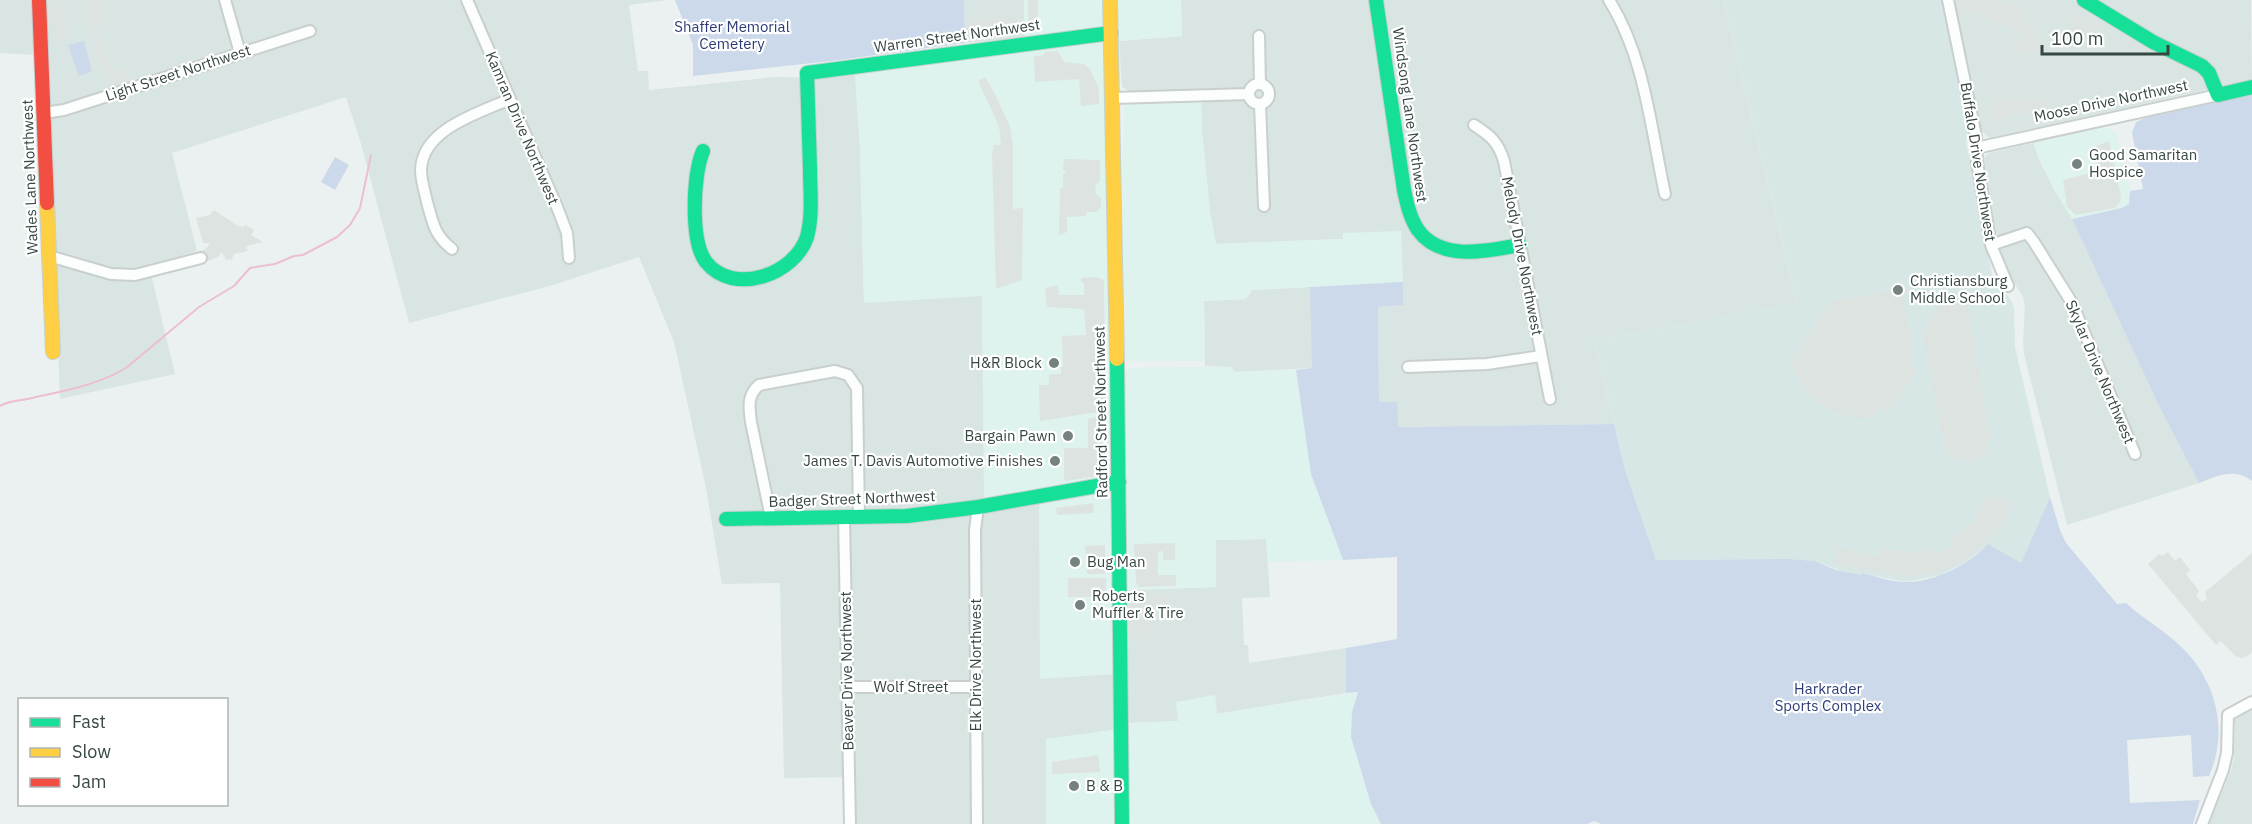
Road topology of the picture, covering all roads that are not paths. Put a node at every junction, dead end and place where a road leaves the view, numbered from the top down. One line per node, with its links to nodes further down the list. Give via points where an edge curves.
1 (39, 0): 20 (street, Wades Lane Northwest)
2 (225, 0): 12 (street)
3 (467, 0): 18 (street, Kamran Drive Northwest)
4 (1110, 0): 10 (street, Radford Street Northwest)
5 (1376, 0): 26 (street, Windsong Lane Northwest, via 1407,210 1414,227 1424,239 1451,251)
6 (1609, 0): 24 (street, via 1630,39 1640,73)
7 (1948, 0): 22 (street, Buffalo Drive Northwest)
8 (2084, 0): 16 (street, via 2202,66)
9 (310, 31): 12 (street, Light Street Northwest)
10 (1111, 33): 17 (street, Radford Street Northwest); 23 (street, Warren Street Northwest, via 807,73 811,219 796,258 764,276 729,277 704,260 696,233 695,207 696,170)
11 (1259, 36): 13 (street)
12 (240, 53): 20 (street, Light Street Northwest)
13 (1260, 84): 15 (street, via 1253,85); 19 (street, via 1269,92)
14 (2252, 87): 16 (street, Moose Drive Northwest)
15 (1249, 94): 17 (street); 19 (street, via 1254,103)
16 (2218, 95): 22 (street, Moose Drive Northwest)
17 (1113, 98): 38 (street, Radford Street Northwest)
18 (510, 99): 28 (street, via 449,128 426,153 421,169 435,230); 31 (street, Kamran Drive Northwest, via 567,233)
19 (1260, 104): 25 (street)
20 (44, 113): 29 (street, Wades Lane Northwest)
21 (1474, 125): 26 (street, Melody Drive Northwest, via 1499,146)
22 (1976, 148): 27 (street, Buffalo Drive Northwest)
23 (704, 151)
24 (1665, 194)
25 (1264, 206)
26 (1520, 245): 34 (street, Melody Drive Northwest)
27 (1991, 245): 32 (street, Buffalo Drive Northwest); 37 (street, Skylar Drive Northwest, via 2027,233 2034,242 2072,303)
28 (452, 249)
29 (48, 256): 30 (street, via 111,274 135,275); 33 (street, Wades Lane Northwest)
30 (201, 258)
31 (569, 258)
32 (2008, 286)
33 (53, 352)
34 (1541, 356): 35 (street, via 1487,364); 36 (street, Melody Drive Northwest)
35 (1408, 367)
36 (1550, 399)
37 (2134, 454)
38 (1119, 482): 39 (street, Badger Street Northwest); 49 (street, Radford Street Northwest)
39 (978, 507): 40 (street, Badger Street Northwest, via 907,516); 45 (street, Elk Drive Northwest)
40 (859, 516): 41 (street, Badger Street Northwest); 42 (street, via 857,388 848,375 835,371 759,385 750,393 750,414)
41 (844, 517): 42 (street, Badger Street Northwest); 44 (street, Beaver Drive Northwest)
42 (771, 518): 43 (street, Badger Street Northwest)
43 (726, 519)
44 (846, 687): 45 (street, Wolf Street); 47 (street, Beaver Drive Northwest)
45 (976, 687): 48 (street, Elk Drive Northwest)
46 (2252, 702): 50 (street, via 2228,716 2228,753)
47 (850, 824)
48 (977, 824)
49 (1122, 824)
50 (2202, 824)

